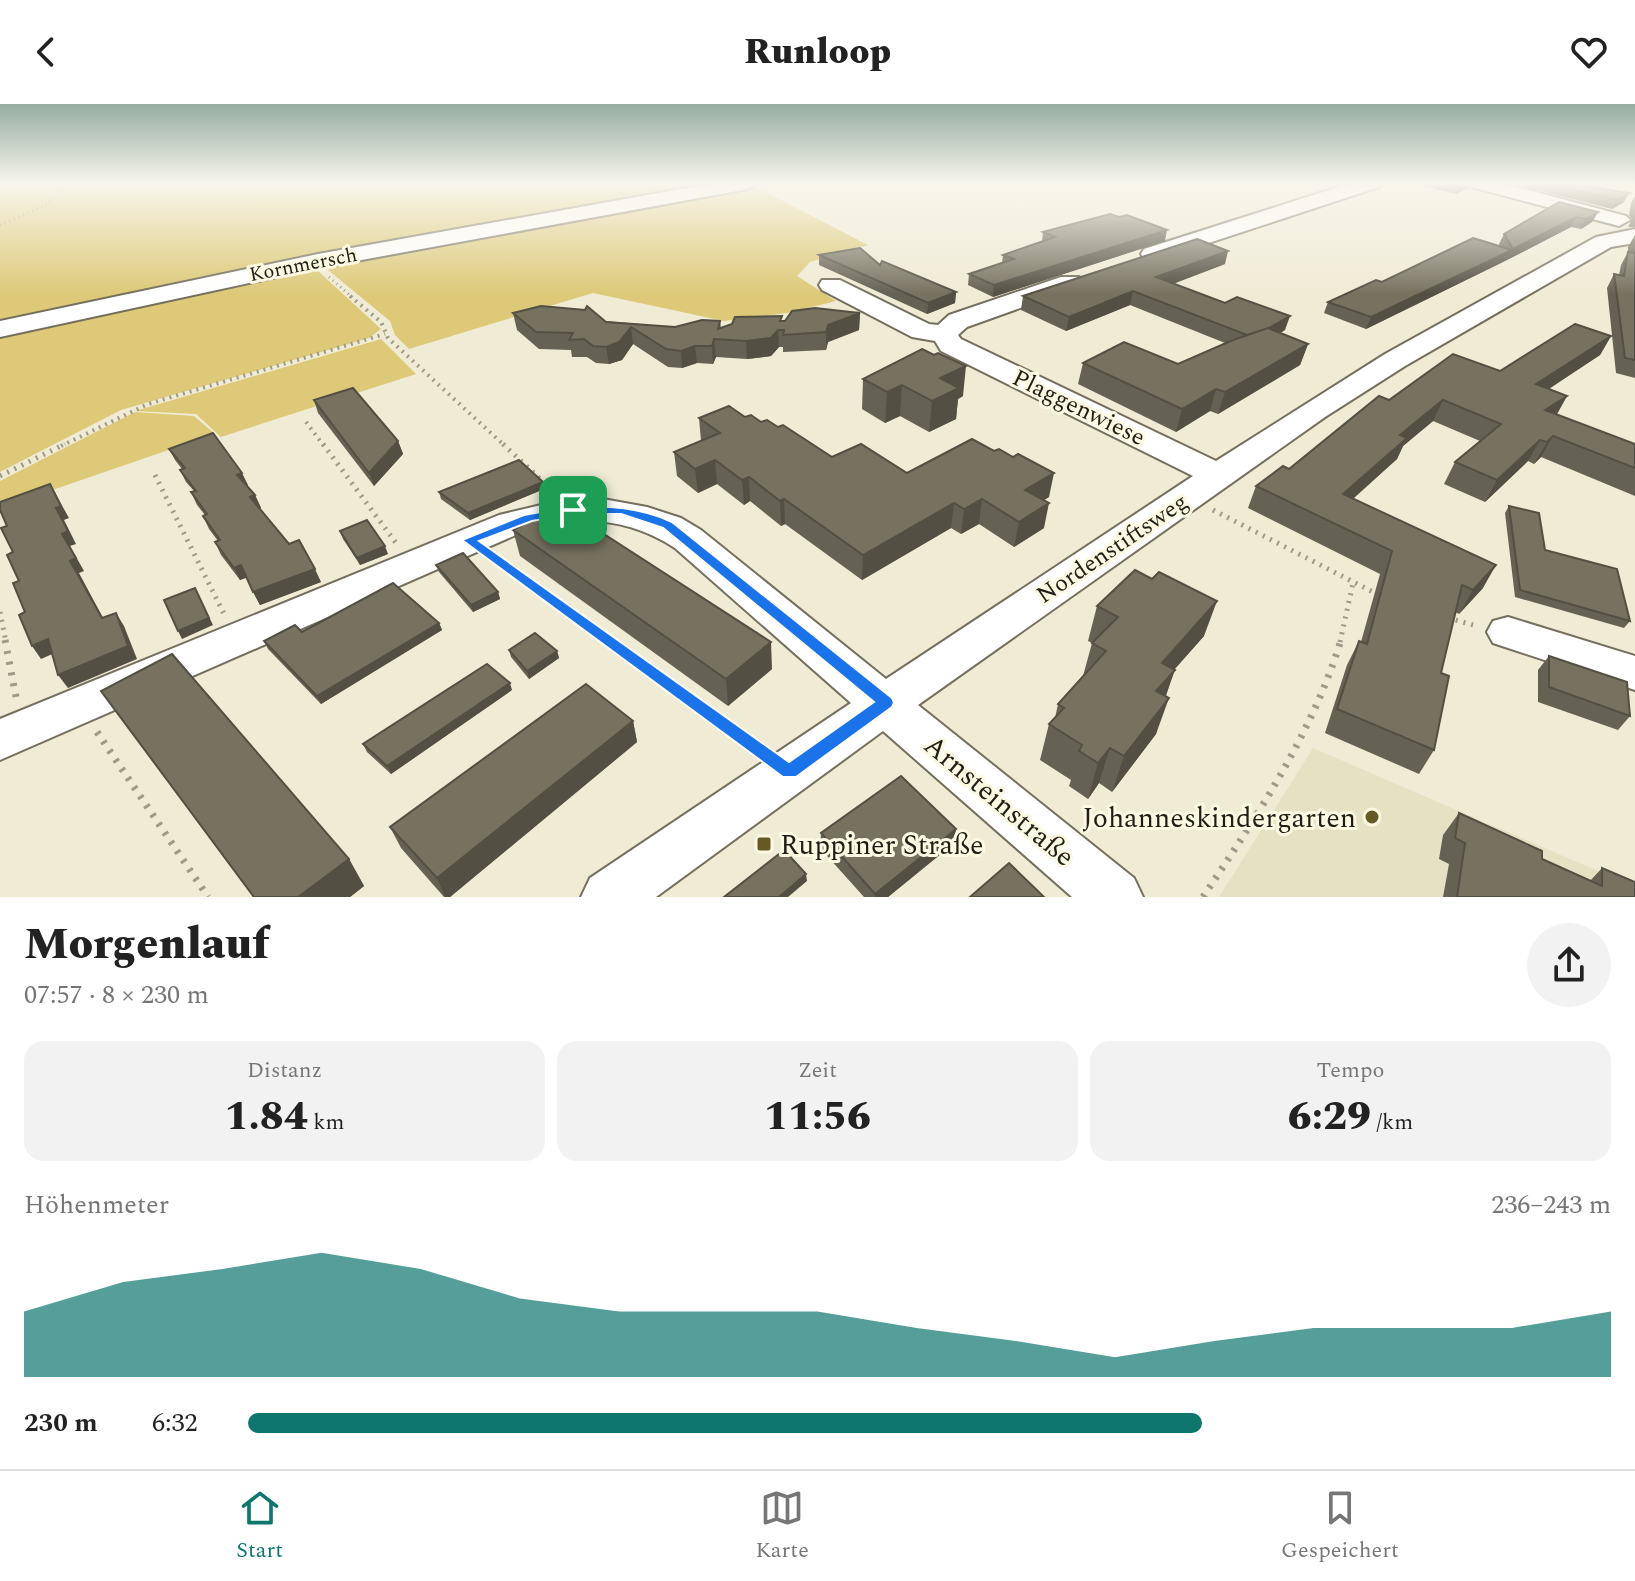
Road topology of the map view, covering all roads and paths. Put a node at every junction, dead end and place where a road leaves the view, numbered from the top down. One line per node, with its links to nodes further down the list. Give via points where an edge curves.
1 (544, 220): 5 (street, Kornmersch)
2 (1258, 220): 6 (street)
3 (1601, 220): 4 (street)
4 (1627, 228): 15 (street, Nordenstiftsweg, via 1407,353)
5 (318, 261): 9 (street, Kornmersch); 10 (path, via 336,285 381,322)
6 (1126, 263)
7 (1099, 272): 11 (street, via 958,321)
8 (831, 285): 11 (street, Plaggenwiese, via 922,331)
9 (0, 329)
10 (385, 334): 14 (path, via 148,404); 16 (path)
11 (944, 334): 15 (street, Plaggenwiese, via 951,345)
12 (306, 422): 18 (path)
13 (155, 475): 24 (path)
14 (0, 476)
15 (1203, 486): 19 (path); 26 (street, Nordenstiftsweg)
16 (573, 510): 17 (street, via 520,520); 26 (street, via 621,510 667,525)
17 (469, 540): 18 (street); 29 (path)
18 (412, 564): 24 (street)
19 (1353, 583): 20 (path); 33 (path, via 1349,616 1296,750)
20 (1375, 593)
21 (0, 612): 28 (path)
22 (1440, 615): 23 (path)
23 (1508, 632): 25 (street)
24 (236, 639): 27 (street)
25 (1635, 673)
26 (886, 703): 29 (street, Nordenstiftsweg); 32 (street, Arnsteinstraße)
27 (79, 706): 28 (street); 30 (path)
28 (11, 736)
29 (789, 772): 31 (street, Nordenstiftsweg)
30 (208, 897)
31 (610, 897)
32 (1114, 897)
33 (1203, 897)

